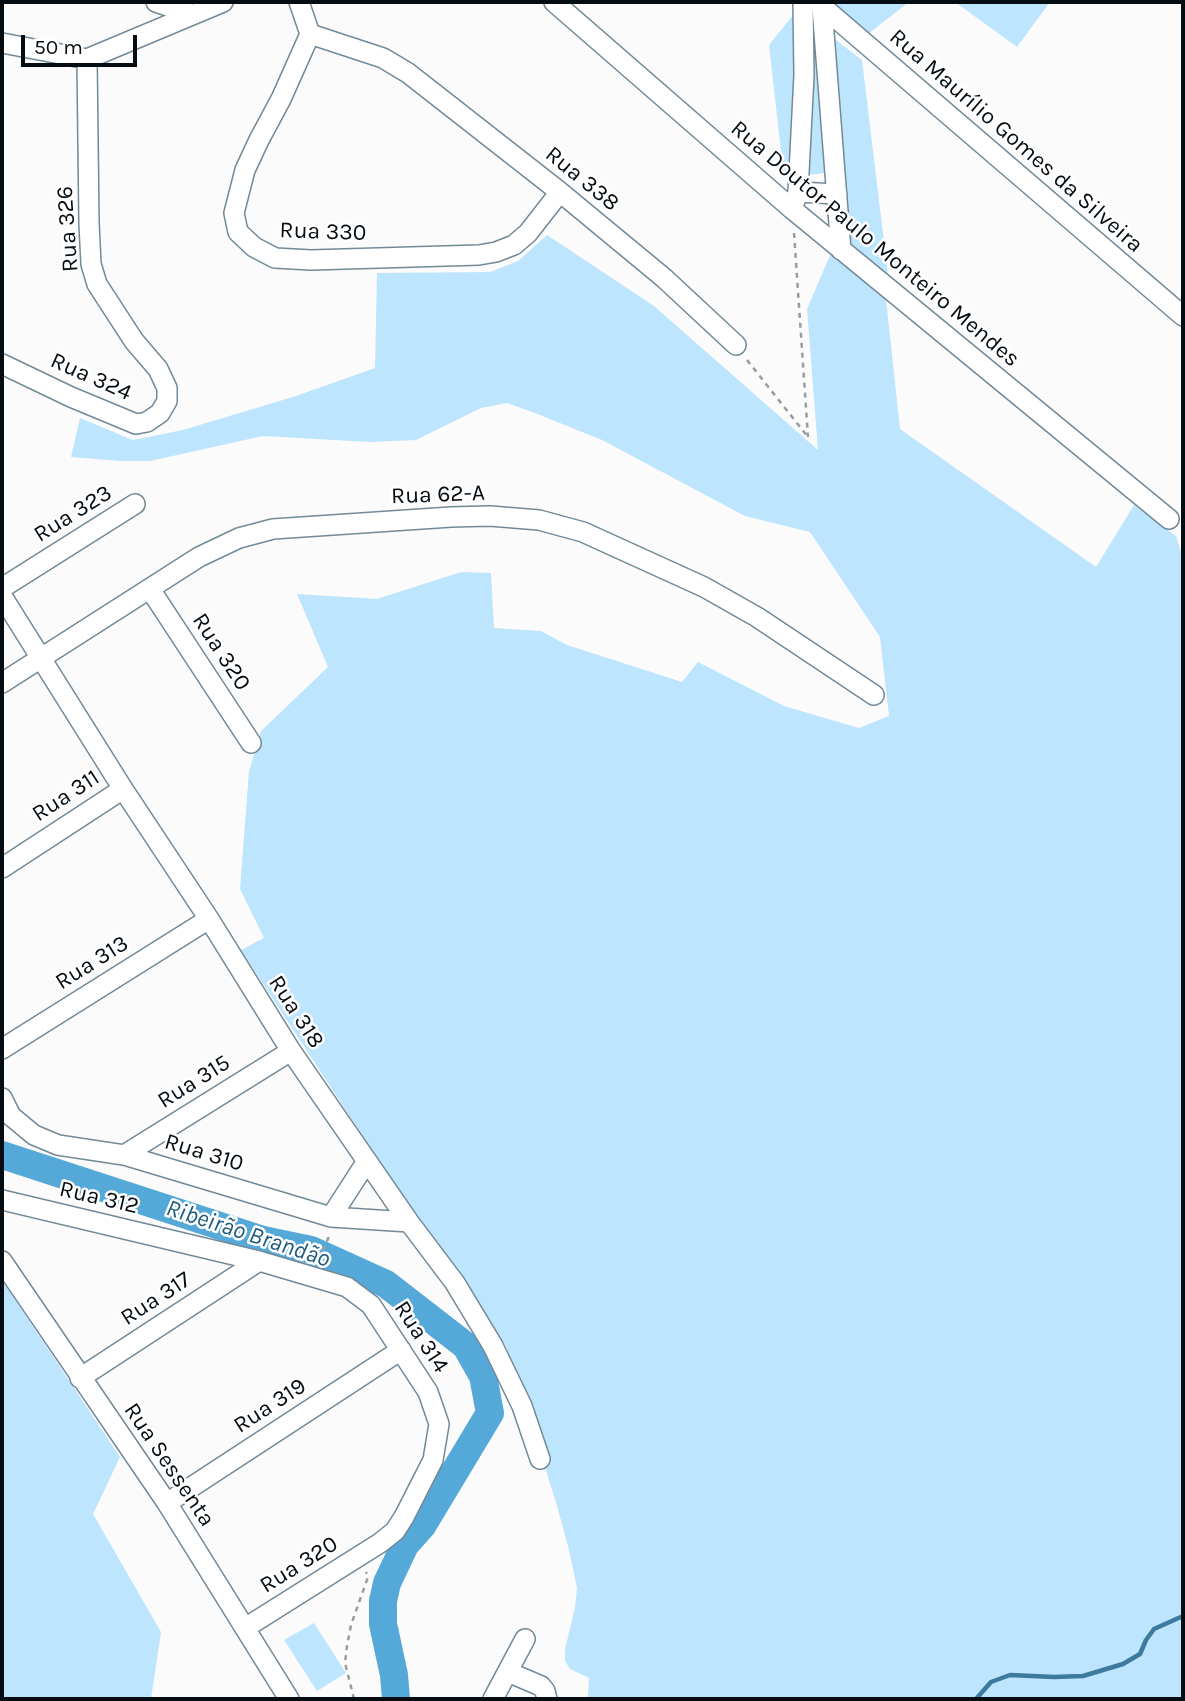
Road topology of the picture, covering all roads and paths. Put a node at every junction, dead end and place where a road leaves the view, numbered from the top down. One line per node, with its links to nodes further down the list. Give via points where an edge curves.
1 (156, 2): 7 (street)
2 (223, 2): 7 (street)
3 (299, 2): 8 (street)
4 (554, 2): 13 (street, Rua Doutor Paulo Monteiro Mendes)
5 (803, 2): 13 (street, via 804,75)
6 (820, 4): 12 (street); 15 (street, Rua Maurílio Gomes da Silveira)
7 (191, 14): 10 (street)
8 (310, 34): 11 (street, Rua 338, via 383,58 408,73); 11 (street, Rua 330, via 245,170 234,213 239,232 254,247 275,258 311,260 488,253 514,245)
9 (2, 43): 10 (street)
10 (87, 59): 18 (street, Rua 326, via 89,223 96,284 158,369 167,388)
11 (560, 192): 16 (street, Rua 338)
12 (837, 194): 13 (street); 14 (street)
13 (795, 200): 14 (street, Rua Doutor Paulo Monteiro Mendes); 16 (path, via 808,437)
14 (841, 250): 20 (street, Rua Doutor Paulo Monteiro Mendes)
15 (1183, 316)
16 (736, 345)
17 (2, 364): 18 (street, Rua 324, via 136,424)
18 (160, 414)
19 (135, 504): 21 (street, Rua 323)
20 (1169, 519)
21 (2, 588)
22 (150, 589): 24 (street, Rua 62-A); 26 (street, Rua 62-A, via 199,557 239,538 273,529 451,517 539,520 583,532 705,587); 27 (street, Rua 320)
23 (2, 596): 24 (street, Rua 318)
24 (41, 657): 25 (street, Rua 62-A); 28 (street, Rua 318)
25 (2, 682)
26 (874, 695)
27 (251, 743)
28 (123, 789): 29 (street, Rua 311); 30 (street, Rua 318)
29 (2, 868)
30 (209, 919): 31 (street, Rua 313); 32 (street, Rua 318)
31 (2, 1049)
32 (291, 1051): 34 (street, Rua 315); 35 (street, Rua 318)
33 (2, 1098): 34 (street, Rua 310, via 11,1115 34,1135 58,1145)
34 (124, 1155): 38 (street, Rua 310)
35 (368, 1161): 37 (street, Rua 318); 38 (street)
36 (2, 1200): 41 (street, Rua 312)
37 (409, 1222): 38 (street, Rua 310); 45 (street, Rua 318, via 455,1283 493,1346 522,1406)
38 (331, 1224): 39 (path)
39 (320, 1257)
40 (2, 1261): 44 (street, Rua Sessenta)
41 (259, 1261): 42 (street, Rua 312); 44 (street, Rua 317)
42 (347, 1287): 43 (street, Rua 314, via 371,1305)
43 (401, 1350): 46 (street, Rua 319); 47 (street, Rua 314, via 428,1392 439,1424 433,1460 404,1517)
44 (80, 1378): 46 (street, Rua Sessenta)
45 (540, 1459)
46 (167, 1503): 49 (street, Rua Sessenta)
47 (380, 1543): 48 (street, Rua 320)
48 (358, 1557): 49 (street, Rua 320); 53 (path, via 368,1577 351,1625 345,1663)
49 (245, 1628): 52 (street, Rua Sessenta)
50 (525, 1639): 51 (street)
51 (508, 1672): 54 (street); 55 (street, via 541,1686)
52 (289, 1699)
53 (354, 1699)
54 (493, 1699)
55 (547, 1699)

